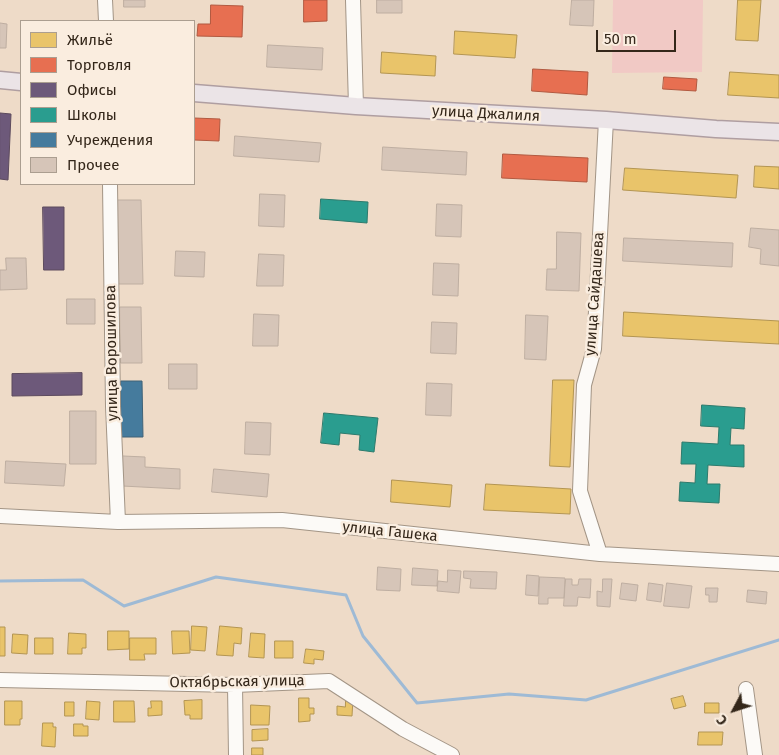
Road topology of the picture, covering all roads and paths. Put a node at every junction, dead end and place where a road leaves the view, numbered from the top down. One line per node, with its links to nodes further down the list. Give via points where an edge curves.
1 (105, 0): 3 (street)
2 (353, 0): 7 (street)
3 (106, 20)
4 (0, 80): 5 (main road)
5 (20, 82)
6 (195, 93): 7 (main road, улица Джалиля)
7 (356, 106): 8 (main road, улица Джалиля)
8 (606, 120): 9 (main road, улица Джалиля); 13 (street, улица Сайдашева, via 594,349 584,385 580,491)
9 (779, 132)
10 (110, 185): 12 (street, улица Ворошилова)
11 (0, 516): 12 (street, улица Гашека)
12 (118, 522): 13 (street, улица Гашека, via 282,520)
13 (600, 554): 14 (street, улица Гашека)
14 (779, 564)
15 (0, 680): 16 (street, Октябрьская улица)
16 (235, 685): 18 (street); 19 (street, Октябрьская улица, via 329,681 403,729)
17 (746, 689): 20 (street)
18 (236, 755)
19 (452, 755)
20 (755, 755)

